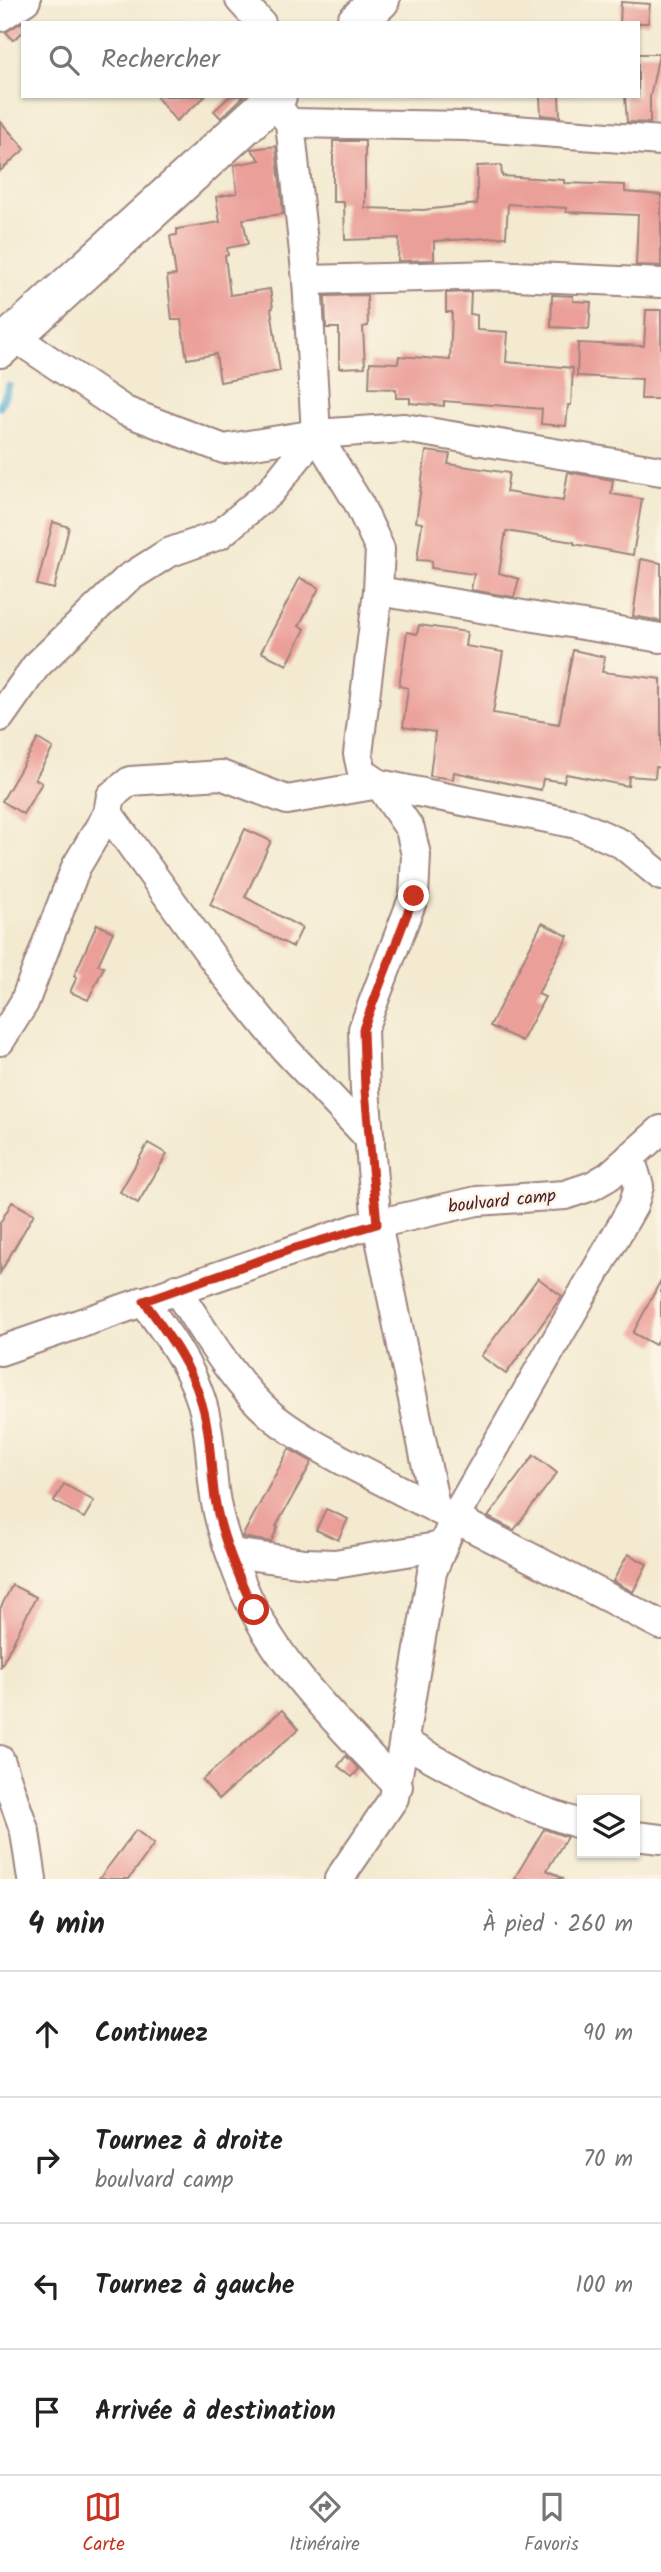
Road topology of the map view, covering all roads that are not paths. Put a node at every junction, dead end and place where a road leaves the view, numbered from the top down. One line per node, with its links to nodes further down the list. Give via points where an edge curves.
1 (26, 0): 3 (street)
2 (240, 0): 4 (street)
3 (0, 17)
4 (259, 21)
5 (280, 106): 6 (street); 7 (street); 9 (main road)
6 (661, 141)
7 (307, 280): 8 (street, via 498,275); 10 (street)
8 (661, 283)
9 (7, 342): 10 (street, via 125,411 224,449)
10 (316, 434): 11 (street, via 404,428); 12 (street, via 359,504 380,549); 14 (street, via 270,492 219,535 168,553 127,579 36,666)
11 (661, 471)
12 (379, 591): 13 (street); 15 (street, via 358,754 362,772)
13 (661, 638)
14 (0, 717)
15 (379, 784): 16 (street, via 287,800 221,775 130,781 111,796); 17 (street, via 578,824 622,844); 20 (street, via 410,829 416,855 414,896 363,1029)
16 (108, 813): 18 (street, via 76,867 24,1003); 20 (street, via 225,975 285,1049)
17 (661, 876)
18 (0, 1041)
19 (661, 1130): 21 (street)
20 (370, 1139): 24 (street)
21 (630, 1157): 22 (street); 23 (street)
22 (603, 1180): 23 (street); 24 (street, boulvard camp, via 565,1195 477,1201)
23 (650, 1184): 28 (street)
24 (377, 1224): 25 (street, boulvard camp); 28 (street)
25 (176, 1289): 26 (street, boulvard camp); 28 (street, via 232,1372 270,1414 340,1459)
26 (144, 1301): 27 (street, boulvard camp); 30 (street, via 181,1356 201,1399 215,1502)
27 (0, 1351)
28 (445, 1511): 29 (street); 31 (street)
29 (442, 1546): 30 (street, via 335,1564); 32 (street, via 432,1572)
30 (232, 1553): 34 (street, via 254,1610 275,1646 340,1726)
31 (661, 1625)
32 (405, 1743): 34 (street); 35 (street, via 489,1789)
33 (0, 1760): 38 (street, via 25,1832)
34 (398, 1786): 39 (street, via 389,1807)
35 (577, 1823)
36 (640, 1837): 37 (street)
37 (661, 1839)
38 (32, 1879)
39 (339, 1879)

